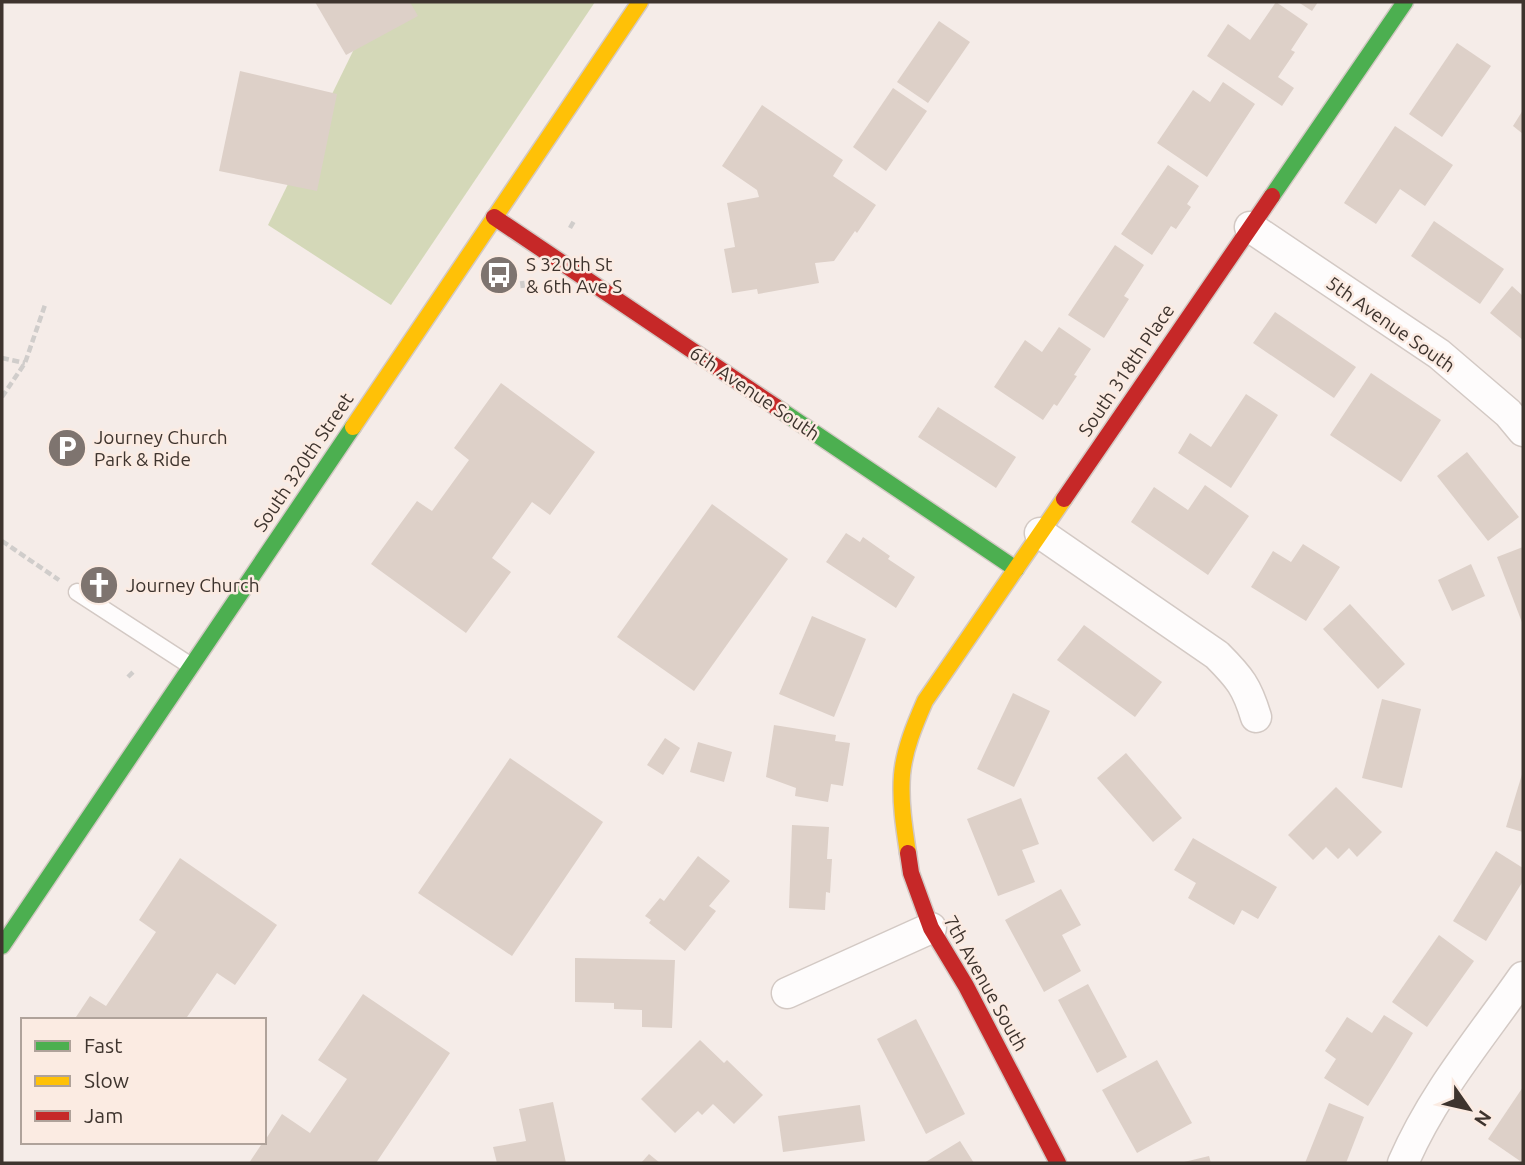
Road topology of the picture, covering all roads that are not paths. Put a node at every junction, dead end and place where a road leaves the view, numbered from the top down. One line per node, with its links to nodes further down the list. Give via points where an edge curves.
1 (640, 2): 3 (street, South 320th Street)
2 (1405, 2): 4 (street, South 318th Place)
3 (494, 217): 7 (street, 6th Avenue South); 9 (street, South 320th Street)
4 (1250, 227): 5 (street, 5th Avenue South, via 1439,354); 6 (street, South 318th Place)
5 (1523, 431)
6 (1040, 533): 7 (street, South 318th Place); 10 (street, via 1217,655 1249,693)
7 (1016, 569): 11 (street, South 318th Place, via 925,701)
8 (77, 592): 9 (lane)
9 (191, 666): 13 (street, South 320th Street)
10 (1256, 717)
11 (902, 772): 12 (street, 7th Avenue South, via 911,873)
12 (931, 928): 15 (street); 16 (street, 7th Avenue South)
13 (2, 946)
14 (1523, 977): 17 (street, via 1457,1067 1416,1133)
15 (787, 993)
16 (1058, 1163)
17 (1404, 1163)

